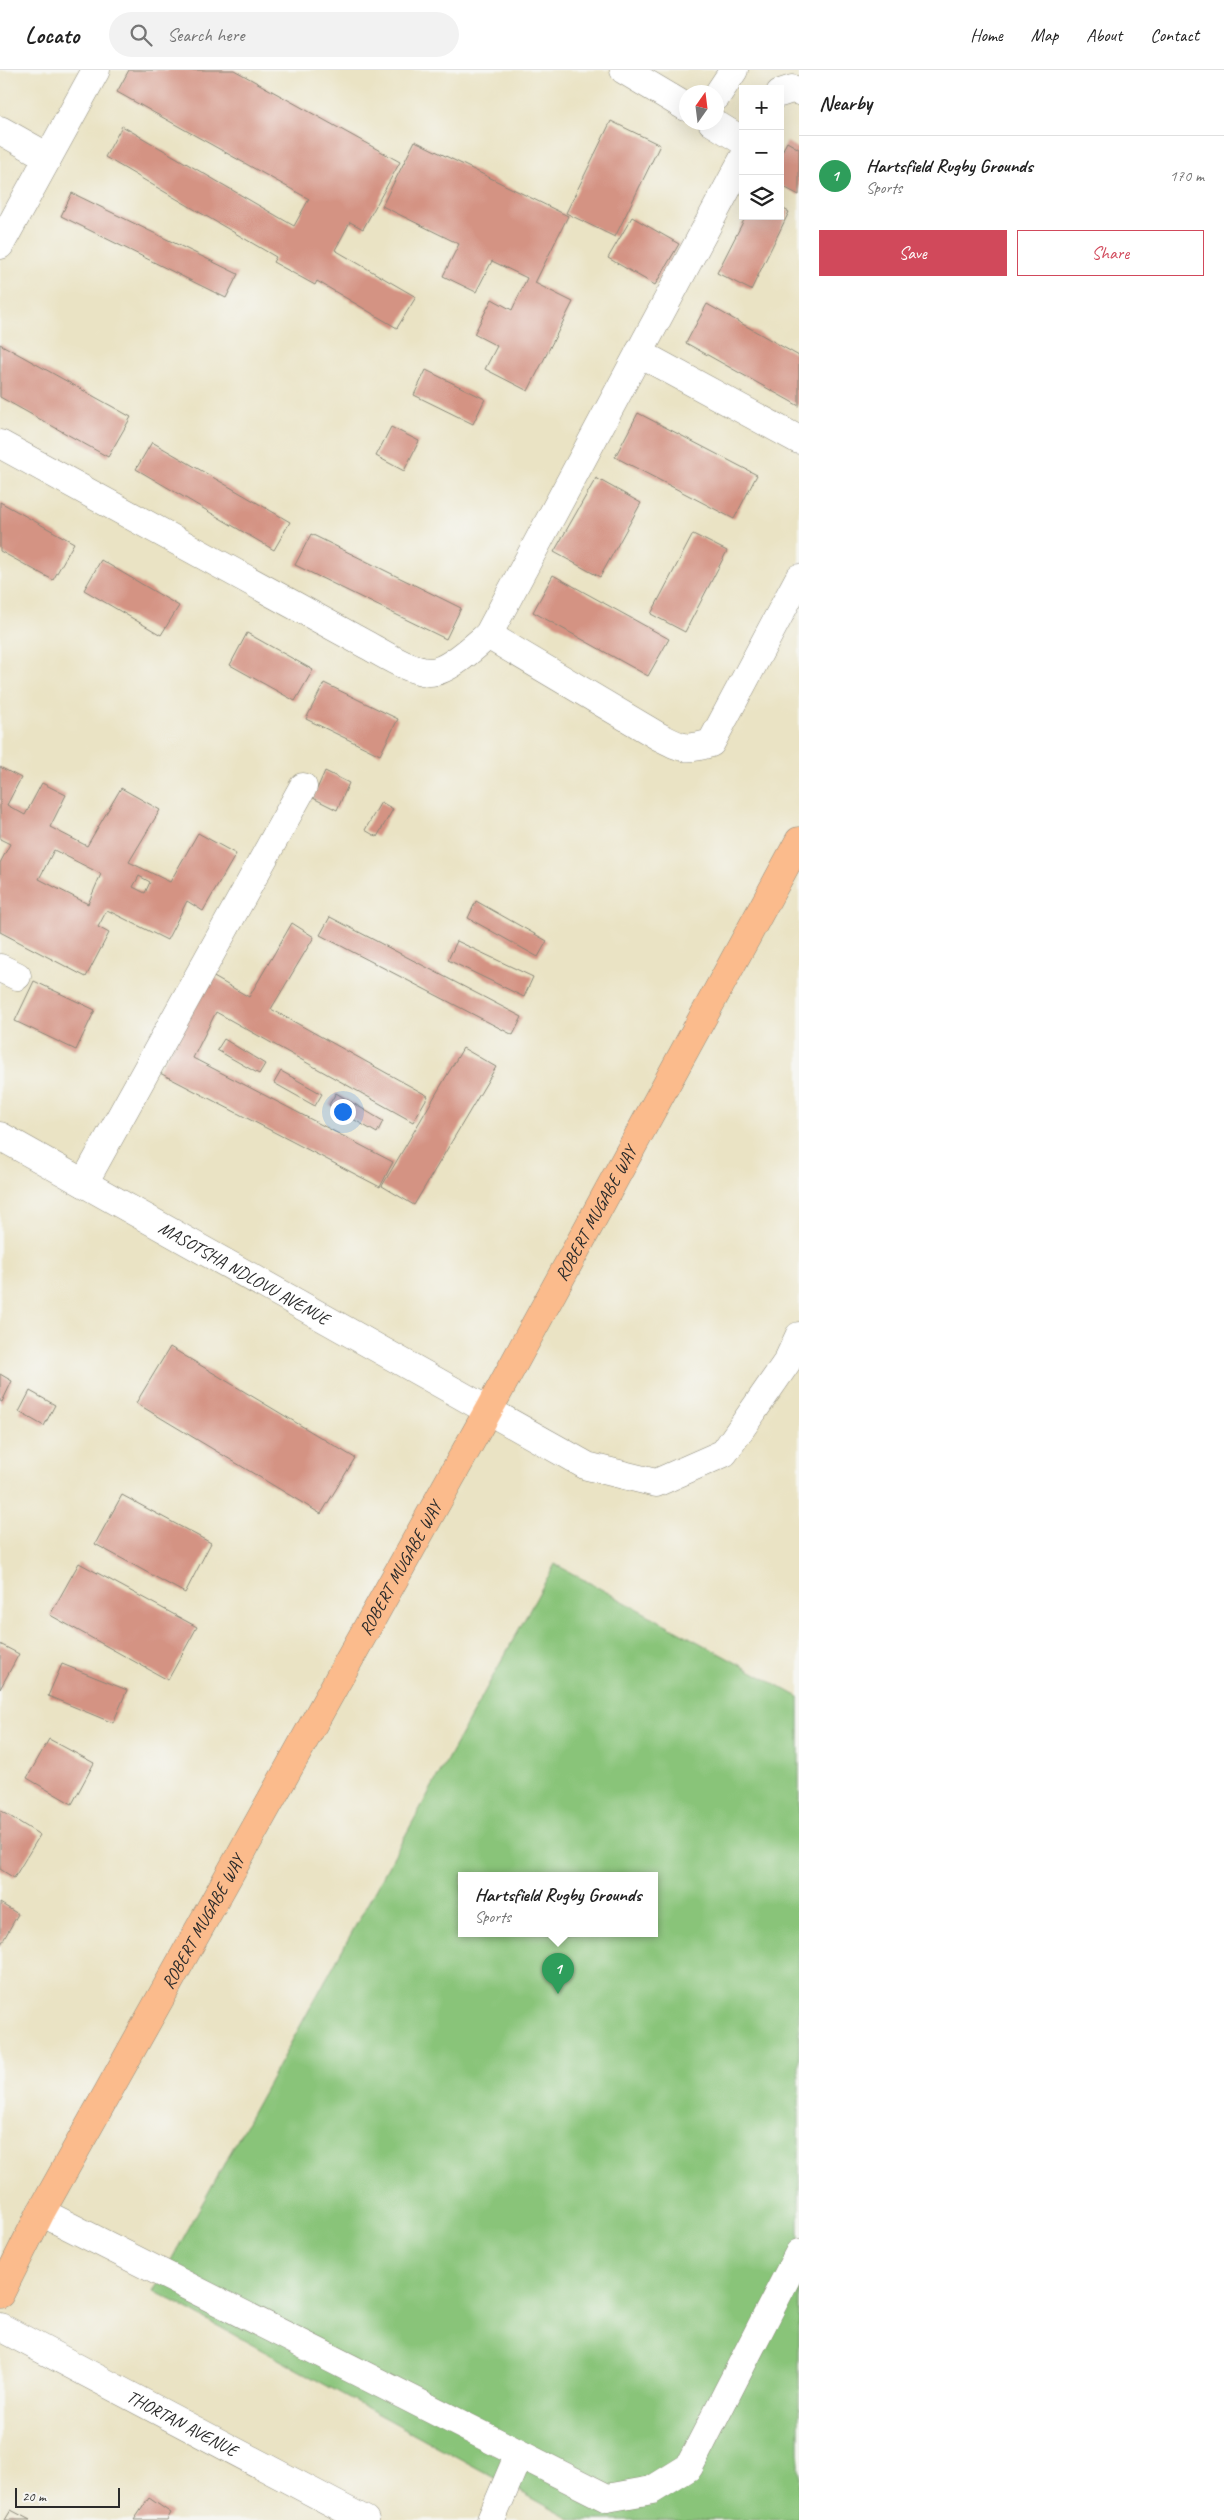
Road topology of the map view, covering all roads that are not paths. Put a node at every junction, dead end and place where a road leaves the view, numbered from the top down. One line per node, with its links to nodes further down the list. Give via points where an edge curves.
1 (96, 70): 11 (street)
2 (624, 70): 7 (street)
3 (734, 70): 4 (street)
4 (724, 85)
5 (799, 91): 6 (street)
6 (784, 92)
7 (679, 103)
8 (724, 129): 10 (street)
9 (0, 130): 11 (street)
10 (739, 139)
11 (48, 157): 13 (street)
12 (739, 166): 14 (street)
13 (0, 245)
14 (639, 353): 15 (street); 18 (street)
15 (799, 440)
16 (0, 444): 18 (street, via 412,667 431,672 456,662)
17 (799, 578): 18 (street, via 711,742 696,747 683,749 658,736)
18 (488, 635)
19 (303, 787): 22 (street)
20 (799, 841): 24 (main road, ROBERT MUGABE WAY)
21 (0, 1136): 22 (street, MASOTSHA NDLOVU AVENUE)
22 (84, 1183): 24 (street, MASOTSHA NDLOVU AVENUE)
23 (799, 1336): 24 (street, MASOTSHA NDLOVU AVENUE, via 788,1362 724,1453 656,1483 587,1466)
24 (488, 1411): 25 (main road, ROBERT MUGABE WAY)
25 (41, 2212): 27 (main road, ROBERT MUGABE WAY); 29 (street)
26 (799, 2253): 29 (street, via 689,2466 652,2490 607,2498)
27 (0, 2294)
28 (0, 2327): 30 (street, THORTAN AVENUE)
29 (519, 2454): 31 (street)
30 (365, 2520)
31 (491, 2520)

